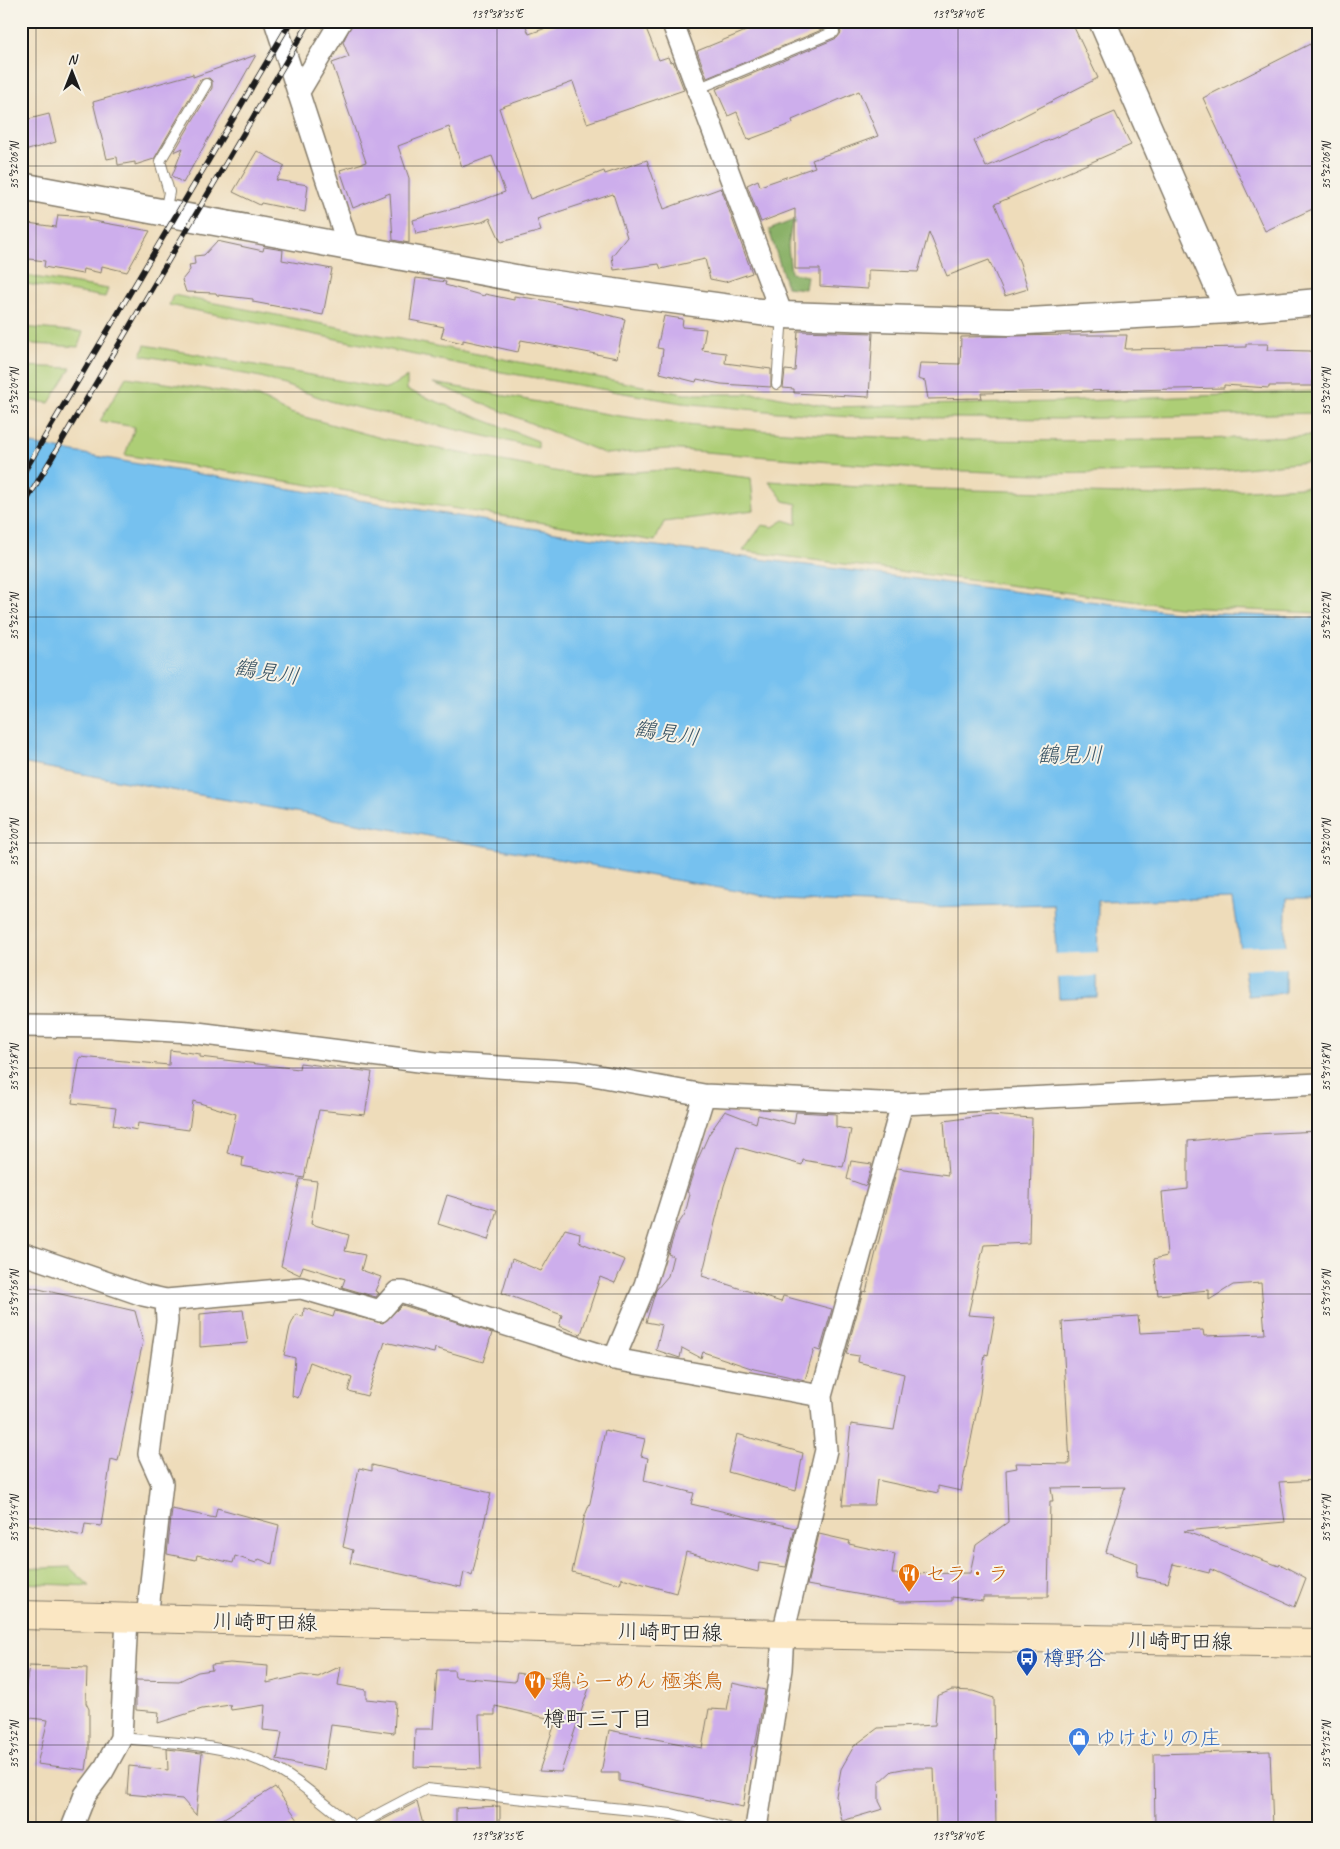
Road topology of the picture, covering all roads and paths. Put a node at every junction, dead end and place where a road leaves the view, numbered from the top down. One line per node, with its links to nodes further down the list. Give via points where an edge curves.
1 (275, 21): 8 (street)
2 (342, 21): 8 (street)
3 (672, 21): 7 (street)
4 (1102, 21): 13 (street)
5 (834, 32): 7 (lane)
6 (206, 84): 10 (lane, via 160,161 169,192)
7 (697, 89): 14 (street)
8 (298, 92): 11 (street)
9 (21, 186): 10 (street)
10 (164, 213): 11 (street)
11 (349, 248): 14 (street, via 526,280)
12 (1319, 302): 13 (street)
13 (1228, 310): 14 (street, via 1008,322)
14 (782, 315): 15 (lane)
15 (777, 384)
16 (21, 1026): 18 (street, via 120,1027 189,1032 435,1063 577,1072)
17 (1319, 1084): 19 (street)
18 (704, 1095): 19 (street); 22 (street, via 645,1284)
19 (902, 1104): 23 (street)
20 (21, 1253): 21 (street)
21 (166, 1300): 22 (street, via 300,1288 380,1311 397,1292 403,1292); 25 (street, via 168,1322 149,1454 162,1483)
22 (614, 1359): 23 (street)
23 (821, 1396): 26 (street, via 826,1450)
24 (21, 1614): 25 (main road, 川崎町田線)
25 (137, 1619): 26 (main road, 川崎町田線); 28 (street)
26 (783, 1634): 27 (main road, 川崎町田線); 32 (street, via 781,1669)
27 (1319, 1643)
28 (121, 1738): 29 (lane, via 189,1744 263,1762 289,1777); 30 (street, via 85,1795)
29 (352, 1827): 31 (lane, via 426,1789 672,1814)
30 (72, 1828)
31 (729, 1828)
32 (756, 1828)

